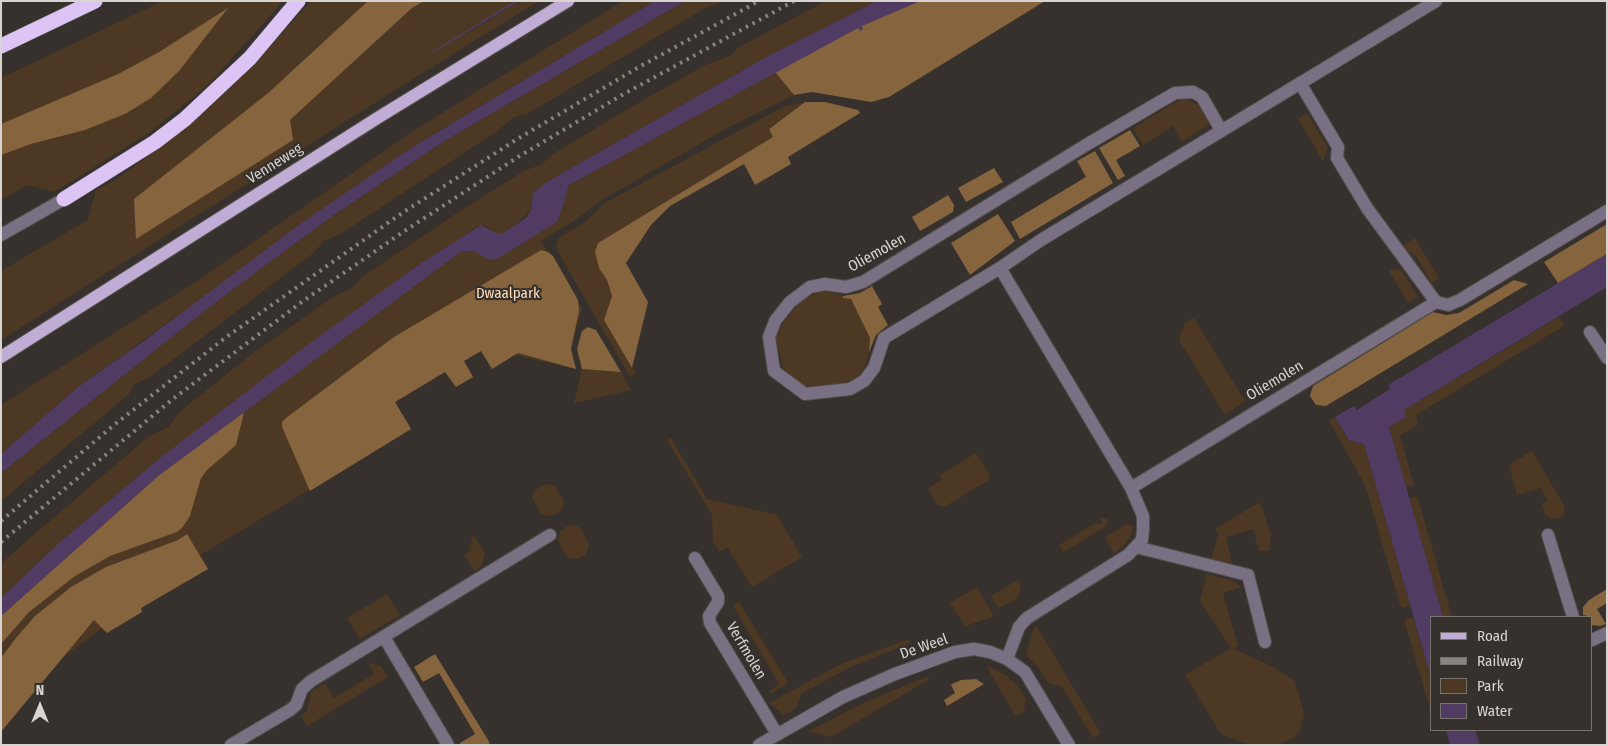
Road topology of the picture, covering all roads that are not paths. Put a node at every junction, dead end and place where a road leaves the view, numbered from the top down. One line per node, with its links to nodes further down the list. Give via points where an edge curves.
1 (95, 1): 5 (highway)
2 (298, 1): 8 (highway, via 250,58 184,119 156,142)
3 (568, 1): 14 (main road, Venneweg)
4 (1436, 1): 6 (street, Oliemolen)
5 (1, 46)
6 (1300, 83): 7 (street, Oliemolen); 12 (street, via 1338,147 1337,158 1367,208)
7 (1221, 130): 11 (street, Oliemolen); 11 (street, Oliemolen, via 1202,97 1193,92 1175,93 863,282 846,287 825,284 810,287 790,302 775,321 769,337 774,371 805,394 850,389 864,381 874,368 884,338)
8 (64, 199): 10 (street)
9 (1607, 211): 12 (street, Oliemolen, via 1460,300 1448,304)
10 (1, 235)
11 (1000, 268): 16 (street)
12 (1436, 302): 16 (street, Oliemolen)
13 (1590, 332): 15 (street)
14 (1, 357)
15 (1607, 358)
16 (1131, 488): 19 (street, via 1143,516 1142,540)
17 (550, 534): 23 (street)
18 (1548, 535): 21 (street)
19 (1136, 547): 25 (street, via 1248,575); 26 (street, via 1027,618)
20 (695, 558): 27 (street, Verfmolen, via 718,596 709,616 710,623)
21 (1573, 616)
22 (1607, 633): 24 (street)
23 (384, 637): 28 (street, via 311,681 302,689 296,705 290,710); 29 (street)
24 (1593, 640)
25 (1265, 642)
26 (1007, 659): 27 (street, De Weel, via 974,649 940,657 843,697); 31 (street, De Weel, via 1025,672)
27 (777, 734): 30 (street, De Weel)
28 (231, 745)
29 (448, 745)
30 (760, 745)
31 (1069, 745)

